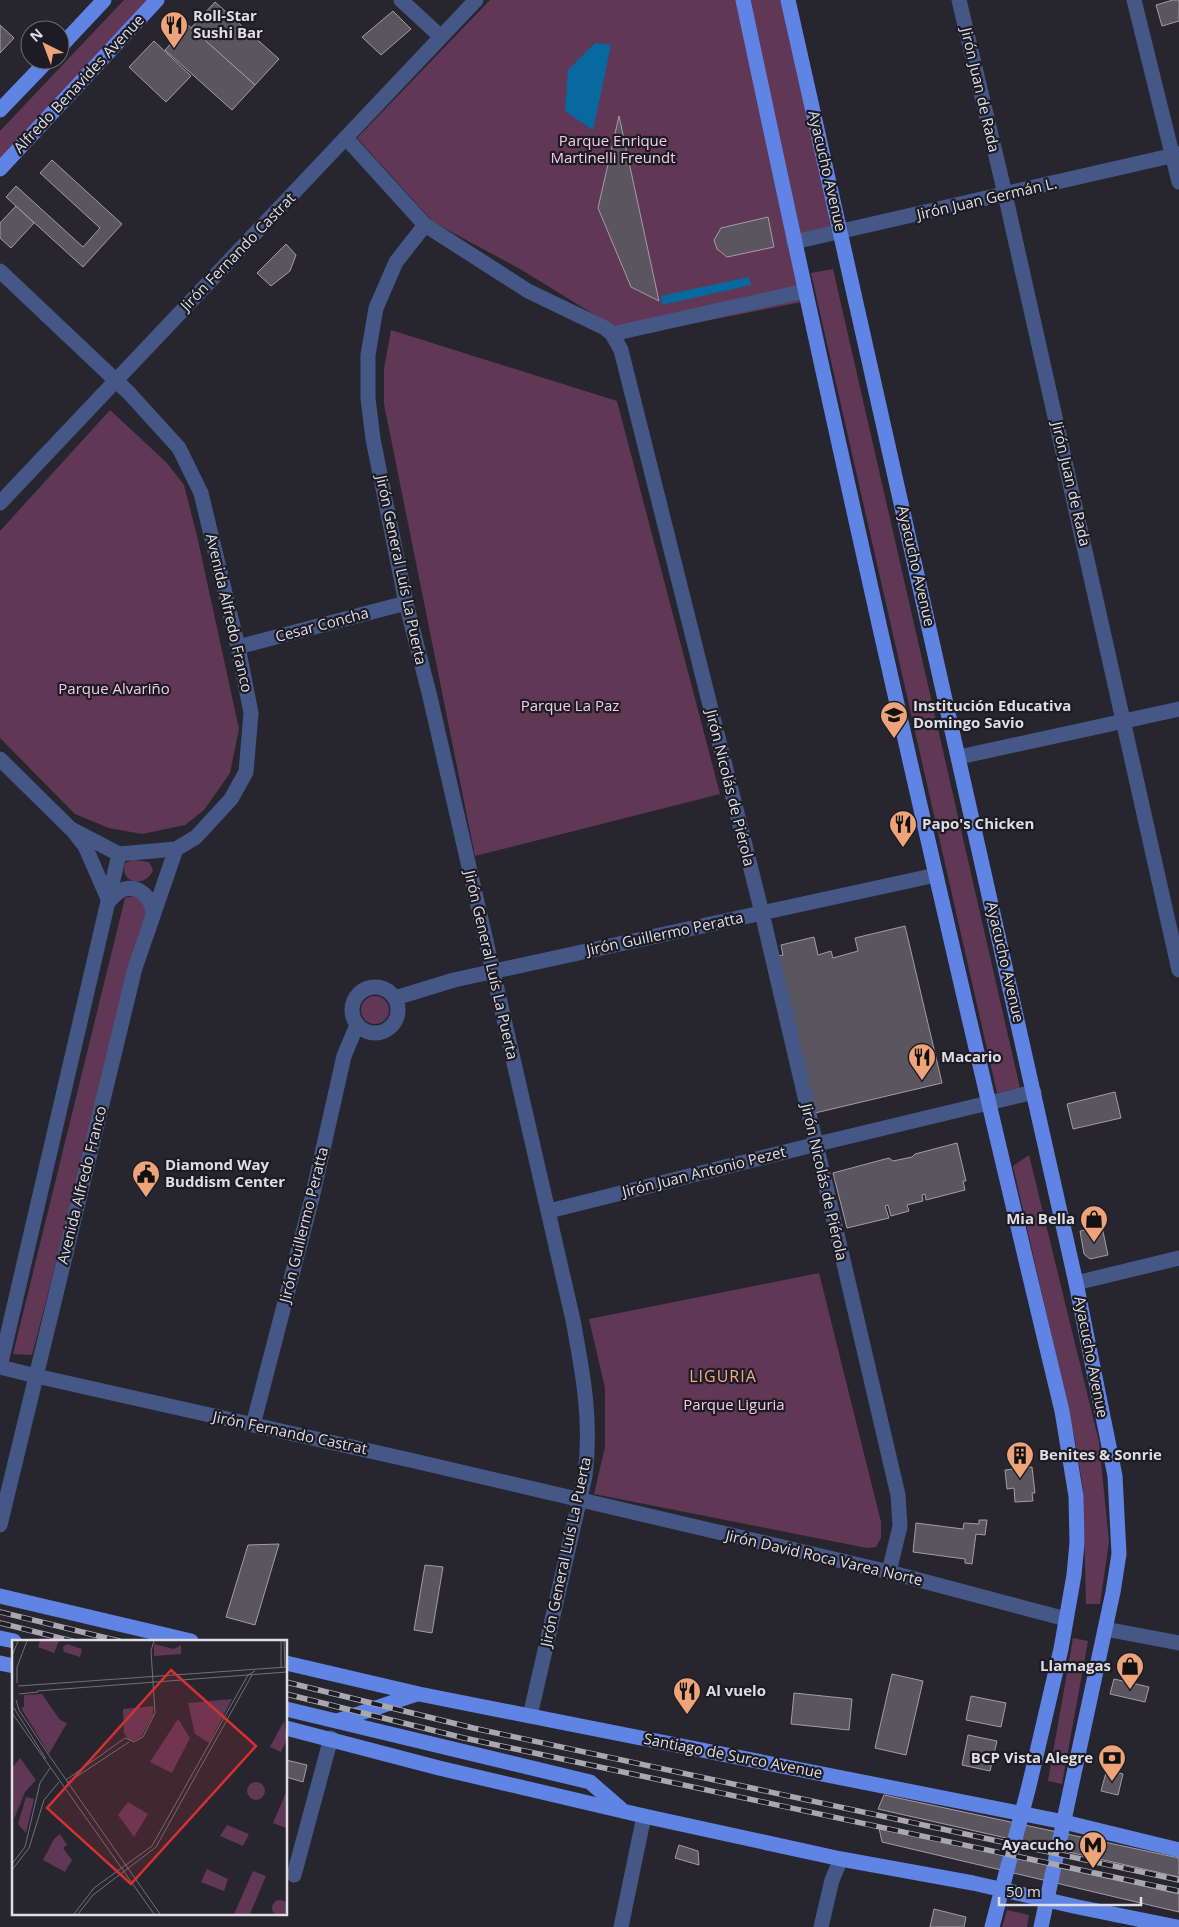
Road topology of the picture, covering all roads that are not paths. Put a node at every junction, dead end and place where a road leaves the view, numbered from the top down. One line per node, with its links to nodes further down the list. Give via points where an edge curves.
1 (104, 0): 9 (main road)
2 (157, 0): 15 (main road, Alfredo Benavides Avenue)
3 (401, 0): 10 (street)
4 (476, 0): 10 (street, Jirón Fernando Castrat)
5 (743, 0): 20 (main road)
6 (788, 0): 19 (main road, Ayacucho Avenue)
7 (959, 0): 17 (street, Jirón Juan de Rada)
8 (1134, 0): 14 (street)
9 (70, 36)
10 (441, 37): 13 (street, Jirón Fernando Castrat)
11 (38, 70): 12 (main road)
12 (0, 110)
13 (346, 138): 18 (street); 24 (street, Jirón Fernando Castrat)
14 (1176, 154): 16 (street); 17 (street, Jirón Juan Germán L.)
15 (0, 169)
16 (1179, 182)
17 (1005, 194): 19 (street, Jirón Juan Germán L.); 29 (street, Jirón Juan de Rada)
18 (425, 225): 23 (street, via 528,291 596,323); 26 (street, Jirón General Luís La Puerta, via 396,262 376,308 368,355 368,398 373,439)
19 (841, 232): 20 (street, Jirón Juan Germán L.); 30 (main road, Ayacucho Avenue)
20 (794, 242): 22 (main road)
21 (0, 271): 24 (street, Avenida Alfredo Franco)
22 (805, 291): 23 (street); 35 (main road)
23 (612, 334): 38 (street, Jirón Nicolás de Piérola, via 621,350)
24 (115, 380): 25 (street, Jirón Fernando Castrat); 27 (street, Avenida Alfredo Franco, via 179,448 201,493)
25 (0, 504)
26 (406, 603): 27 (street, Cesar Concha); 40 (street, Jirón General Luís La Puerta)
27 (238, 647): 33 (street, Avenida Alfredo Franco, via 251,713 246,772 231,799 214,819 196,837)
28 (1179, 709): 29 (street)
29 (1124, 720): 30 (street); 39 (street, Jirón Juan de Rada)
30 (959, 758): 43 (main road, Ayacucho Avenue)
31 (0, 759): 32 (street)
32 (71, 829): 34 (street); 36 (street, via 85,846)
33 (176, 849): 34 (street, Avenida Alfredo Franco); 37 (street, Avenida Alfredo Franco)
34 (119, 854): 36 (street)
35 (936, 875): 38 (street, Jirón Guillermo Peratta); 44 (main road)
36 (109, 901): 37 (street, via 121,890 136,889 148,897); 49 (street)
37 (153, 913): 50 (street, Avenida Alfredo Franco, via 135,968)
38 (762, 913): 40 (street, Jirón Guillermo Peratta); 45 (street, Jirón Nicolás de Piérola)
39 (1179, 970)
40 (492, 972): 41 (street, Jirón Guillermo Peratta); 46 (street, Jirón General Luís La Puerta)
41 (395, 998): 42 (street, via 398,1013 391,1026 377,1033); 42 (street, via 383,988 361,991 352,1003)
42 (357, 1025): 51 (street, Jirón Guillermo Peratta, via 344,1056 312,1198)
43 (1034, 1092): 44 (street, Jirón Juan Antonio Pezet); 48 (main road, Ayacucho Avenue)
44 (987, 1103): 45 (street, Jirón Juan Antonio Pezet); 56 (main road, via 1070,1455 1076,1496 1077,1543)
45 (816, 1144): 46 (street, Jirón Juan Antonio Pezet); 54 (street, Jirón Nicolás de Piérola, via 898,1495 900,1526)
46 (549, 1211): 52 (street, Jirón General Luís La Puerta, via 587,1395 589,1443)
47 (1179, 1258): 48 (street)
48 (1076, 1283): 57 (main road, Ayacucho Avenue, via 1116,1476 1119,1554)
49 (0, 1367): 50 (street, Jirón Fernando Castrat)
50 (36, 1376): 51 (street, Jirón Fernando Castrat); 53 (street, Avenida Alfredo Franco)
51 (253, 1425): 52 (street, Jirón Fernando Castrat)
52 (580, 1500): 54 (street, Jirón David Roca Varea Norte); 63 (street, Jirón General Luís La Puerta)
53 (0, 1522)
54 (890, 1572): 56 (street, Jirón David Roca Varea Norte)
55 (0, 1596): 58 (main road)
56 (1066, 1619): 68 (main road)
57 (1105, 1629): 59 (street); 70 (main road, Ayacucho Avenue)
58 (187, 1640)
59 (1179, 1643)
60 (288, 1663): 61 (main road, Santiago de Surco Avenue)
61 (419, 1694): 63 (main road, Santiago de Surco Avenue); 64 (main road)
62 (288, 1709): 64 (main road)
63 (530, 1716): 68 (main road, Santiago de Surco Avenue)
64 (336, 1721): 66 (main road); 67 (main road, via 590,1782)
65 (288, 1728): 66 (main road)
66 (331, 1738): 67 (main road, via 439,1768); 73 (street)
67 (624, 1812): 69 (main road)
68 (1021, 1814): 70 (main road, Santiago de Surco Avenue); 74 (main road)
69 (644, 1816): 72 (main road); 76 (street)
70 (1064, 1822): 71 (main road, Santiago de Surco Avenue); 75 (main road, Ayacucho Avenue)
71 (1179, 1850)
72 (841, 1859): 74 (main road); 77 (street, via 832,1880)
73 (294, 1875)
74 (1001, 1889): 75 (main road); 78 (main road)
75 (1048, 1900): 79 (main road, Ayacucho Avenue); 80 (main road)
76 (621, 1927)
77 (821, 1927)
78 (992, 1927)
79 (1041, 1927)
80 (1177, 1927)

